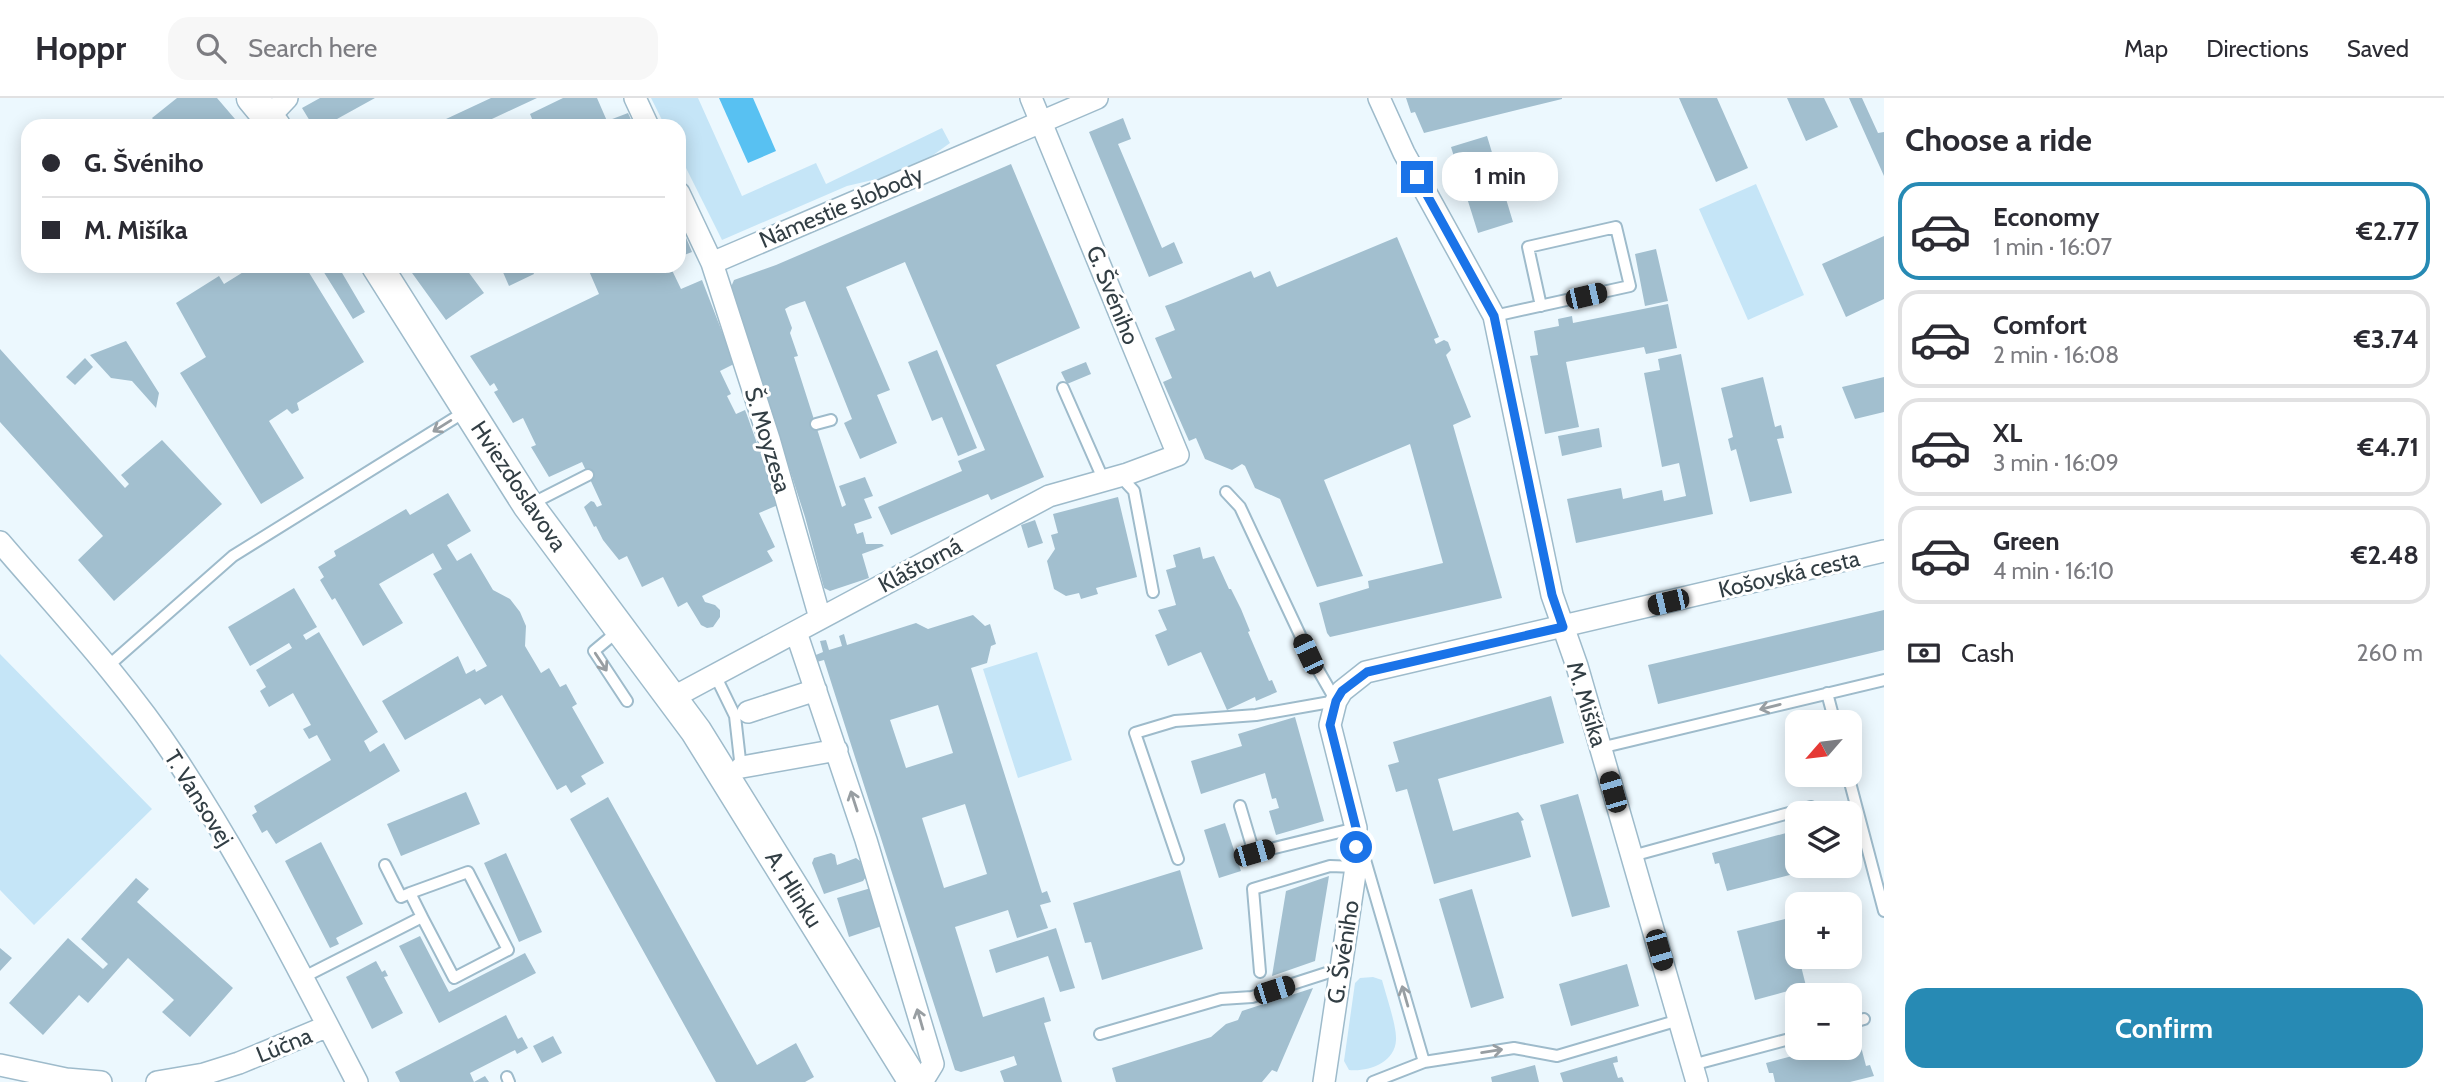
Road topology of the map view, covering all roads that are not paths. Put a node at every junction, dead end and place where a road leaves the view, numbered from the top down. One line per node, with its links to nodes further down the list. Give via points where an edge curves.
1 (635, 98): 5 (street)
2 (1031, 98): 6 (street)
3 (1379, 98): 11 (street, M. Mišíka, via 1404,153)
4 (1094, 99): 6 (street, Námestie slobody)
5 (645, 119)
6 (1044, 128): 8 (street, Námestie slobody); 16 (street, G. Švéniho)
7 (686, 208): 8 (street)
8 (712, 263): 24 (street, Š. Moyzesa, via 774,438)
9 (381, 273): 13 (street, Hviezdoslavova)
10 (1541, 306): 10 (lane, via 1630,286 1616,227 1528,247); 11 (lane)
11 (1494, 316): 25 (street, M. Mišíka, via 1552,595)
12 (1063, 388): 18 (lane)
13 (468, 409): 20 (street, Hviezdoslavova); 28 (lane, one-way to 28, via 233,556)
14 (831, 419): 15 (lane)
15 (816, 424)
16 (1178, 455): 18 (street, Kláštorná)
17 (588, 475): 20 (lane)
18 (1117, 477): 23 (lane, via 1134,491); 24 (street, Kláštorná, via 1049,496)
19 (1226, 492): 35 (lane, via 1240,507 1308,654)
20 (528, 505): 26 (street, Hviezdoslavova)
21 (0, 542): 28 (street, T. Vansovej)
22 (1884, 551): 25 (street, Košovská cesta)
23 (1153, 592)
24 (820, 618): 27 (street, Kláštorná)
25 (1563, 627): 35 (street, Košovská cesta, via 1367,672); 38 (street, M. Mišíka)
26 (620, 629): 33 (street, Hviezdoslavova); 34 (lane, one-way to 34, via 594,650)
27 (796, 632): 29 (street, Kláštorná); 31 (street)
28 (107, 667): 54 (street, T. Vansovej, via 174,755)
29 (715, 675): 33 (street, Kláštorná); 40 (lane, via 735,716)
30 (1884, 680): 32 (lane)
31 (816, 690): 37 (street); 39 (street)
32 (1827, 694): 36 (lane); 38 (lane, one-way to 38)
33 (672, 698): 40 (street, A. Hlinku)
34 (626, 701)
35 (1336, 701): 44 (street, G. Švéniho, via 1330,725); 46 (lane, via 1256,715 1175,721 1135,733)
36 (1831, 710)
37 (748, 712)
38 (1601, 748): 45 (street, M. Mišíka)
39 (837, 750): 40 (street); 66 (street, one-way to 39, via 933,1064)
40 (736, 776): 65 (street, A. Hlinku)
41 (1851, 788): 50 (lane)
42 (1240, 806): 44 (lane, via 1254,853)
43 (1785, 814): 45 (lane)
44 (1356, 828): 48 (street, G. Švéniho); 59 (lane, one-way to 44)
45 (1632, 856): 55 (street, M. Mišíka)
46 (1178, 859)
47 (385, 865): 49 (lane, via 401,897)
48 (1356, 867): 52 (street, G. Švéniho); 53 (lane, via 1329,866 1253,888)
49 (410, 893): 51 (lane); 51 (lane, via 468,872 508,950 454,978)
50 (1884, 911)
51 (422, 916): 54 (lane)
52 (1339, 969): 57 (lane, via 1252,998 1221,999); 67 (street, G. Švéniho)
53 (1260, 972)
54 (302, 978): 56 (street, T. Vansovej)
55 (1679, 1020): 59 (lane, one-way to 55, via 1514,1048 1557,1056); 61 (street, M. Mišíka)
56 (328, 1026): 63 (street, Lúčna, via 239,1063); 64 (street, T. Vansovej)
57 (1100, 1034)
58 (1785, 1041): 61 (lane)
59 (1424, 1062): 68 (lane)
60 (0, 1065): 62 (street)
61 (1694, 1073)
62 (101, 1082)
63 (157, 1082)
64 (357, 1082)
65 (914, 1082)
66 (922, 1082)
67 (1324, 1082)
68 (1373, 1082)

